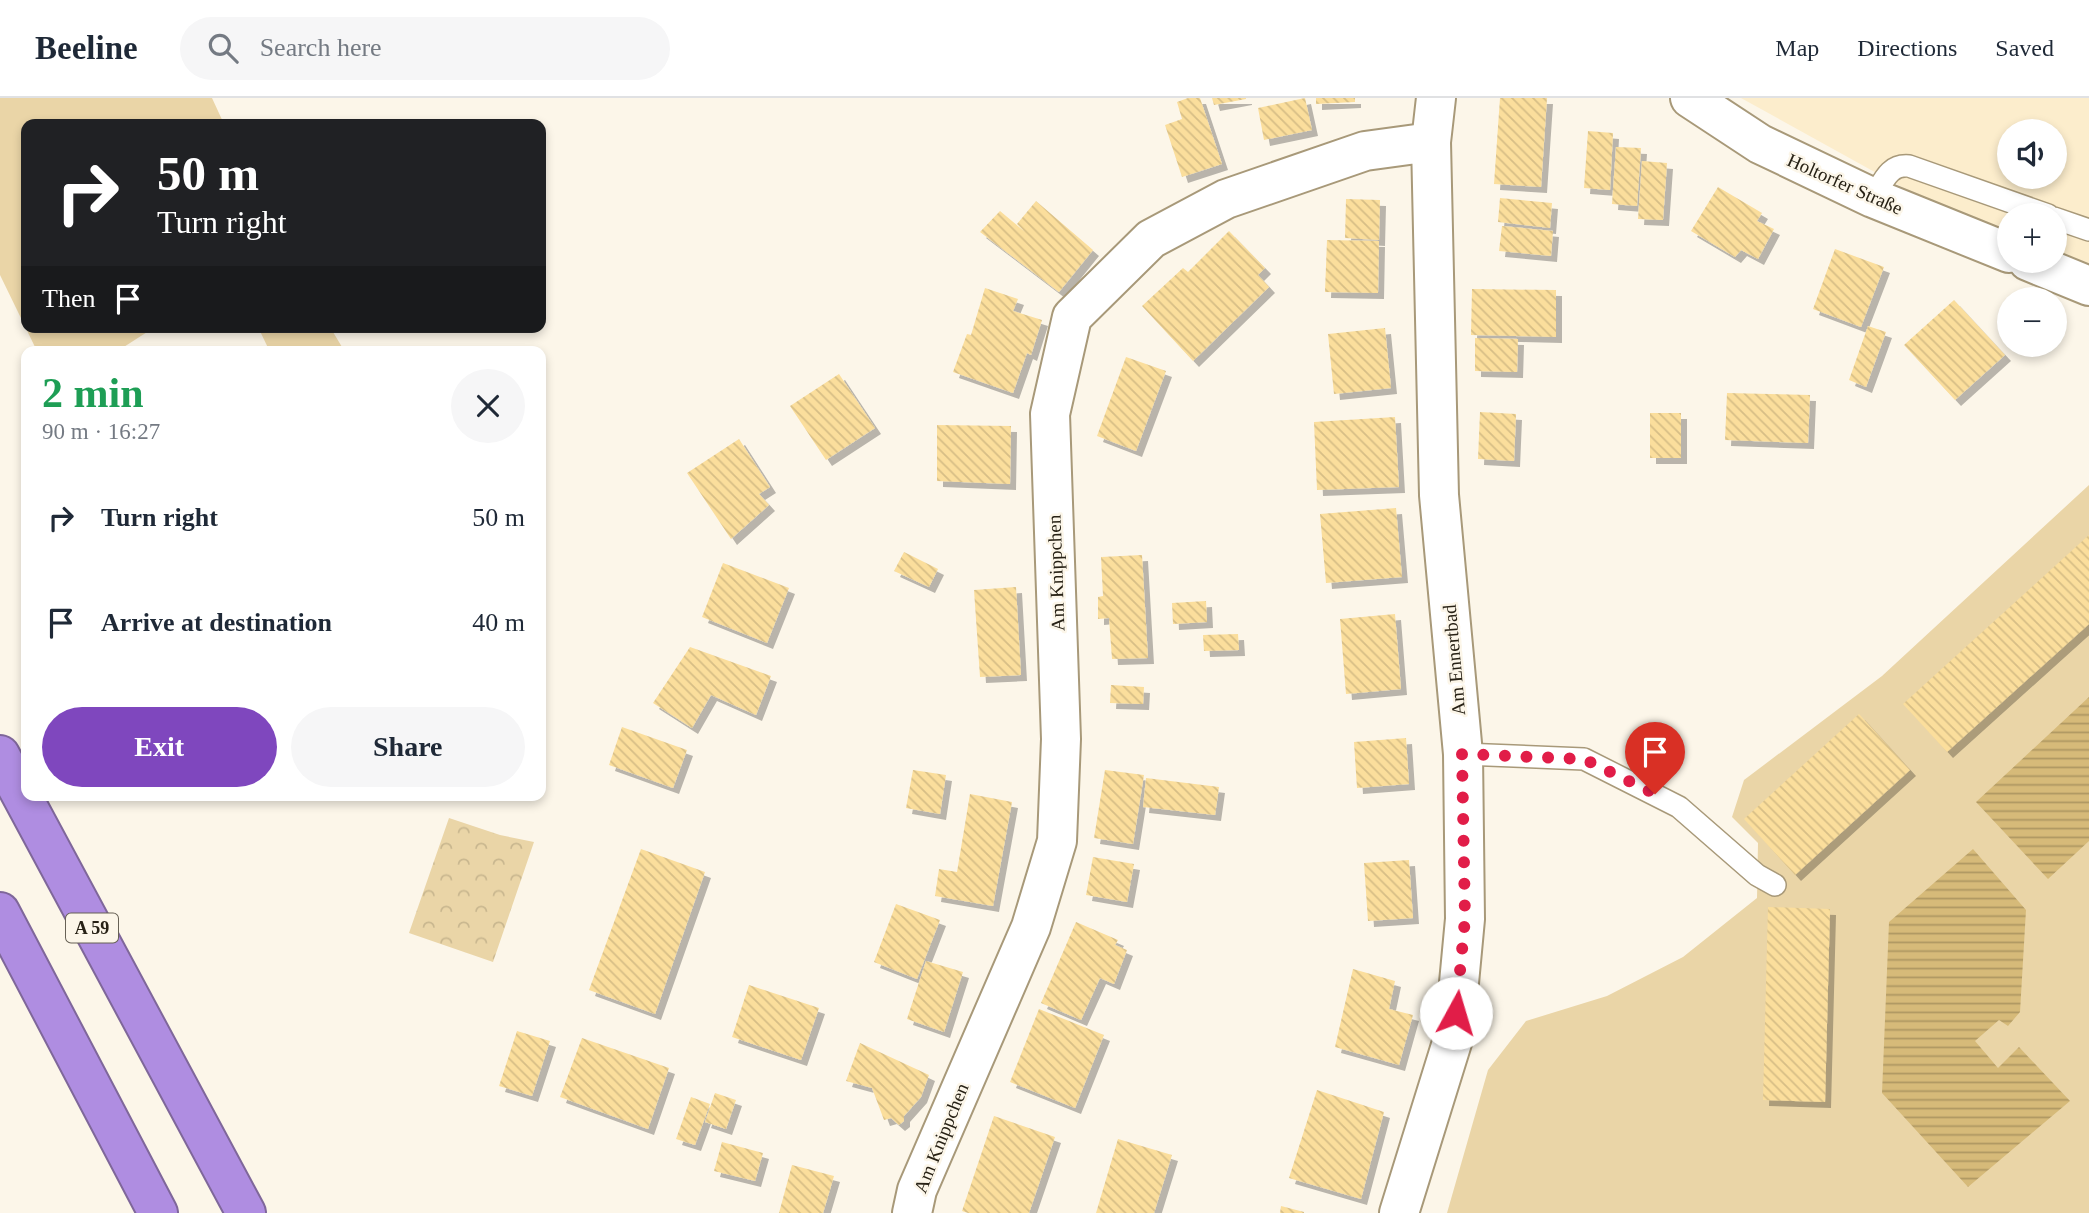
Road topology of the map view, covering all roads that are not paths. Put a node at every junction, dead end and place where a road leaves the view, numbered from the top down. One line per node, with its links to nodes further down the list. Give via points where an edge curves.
1 (1436, 98): 3 (street, Am Ennertbad)
2 (1690, 98): 4 (street, Holtorfer Straße, via 1760,144)
3 (1431, 142): 11 (street, Am Ennertbad, via 1439,495); 19 (street, Am Knippchen, via 1365,151 1226,199 1152,239 1072,317 1050,414 1061,738 1057,841 1031,927 917,1190)
4 (1873, 198): 5 (lane, via 1891,169 1900,165); 8 (street, Holtorfer Straße)
5 (2014, 203)
6 (2067, 222): 7 (lane)
7 (2089, 230)
8 (1997, 248)
9 (2057, 273): 10 (street)
10 (2089, 286)
11 (1462, 754): 15 (lane, via 1584,759 1679,807 1757,875); 20 (street, Am Ennertbad, via 1465,919 1454,1036)
12 (0, 755): 13 (highway, A 59)
13 (21, 797)
14 (23, 801): 18 (highway, A 59)
15 (1775, 885)
16 (0, 912): 17 (highway)
17 (158, 1213)
18 (246, 1213)
19 (912, 1213)
20 (1399, 1213)

